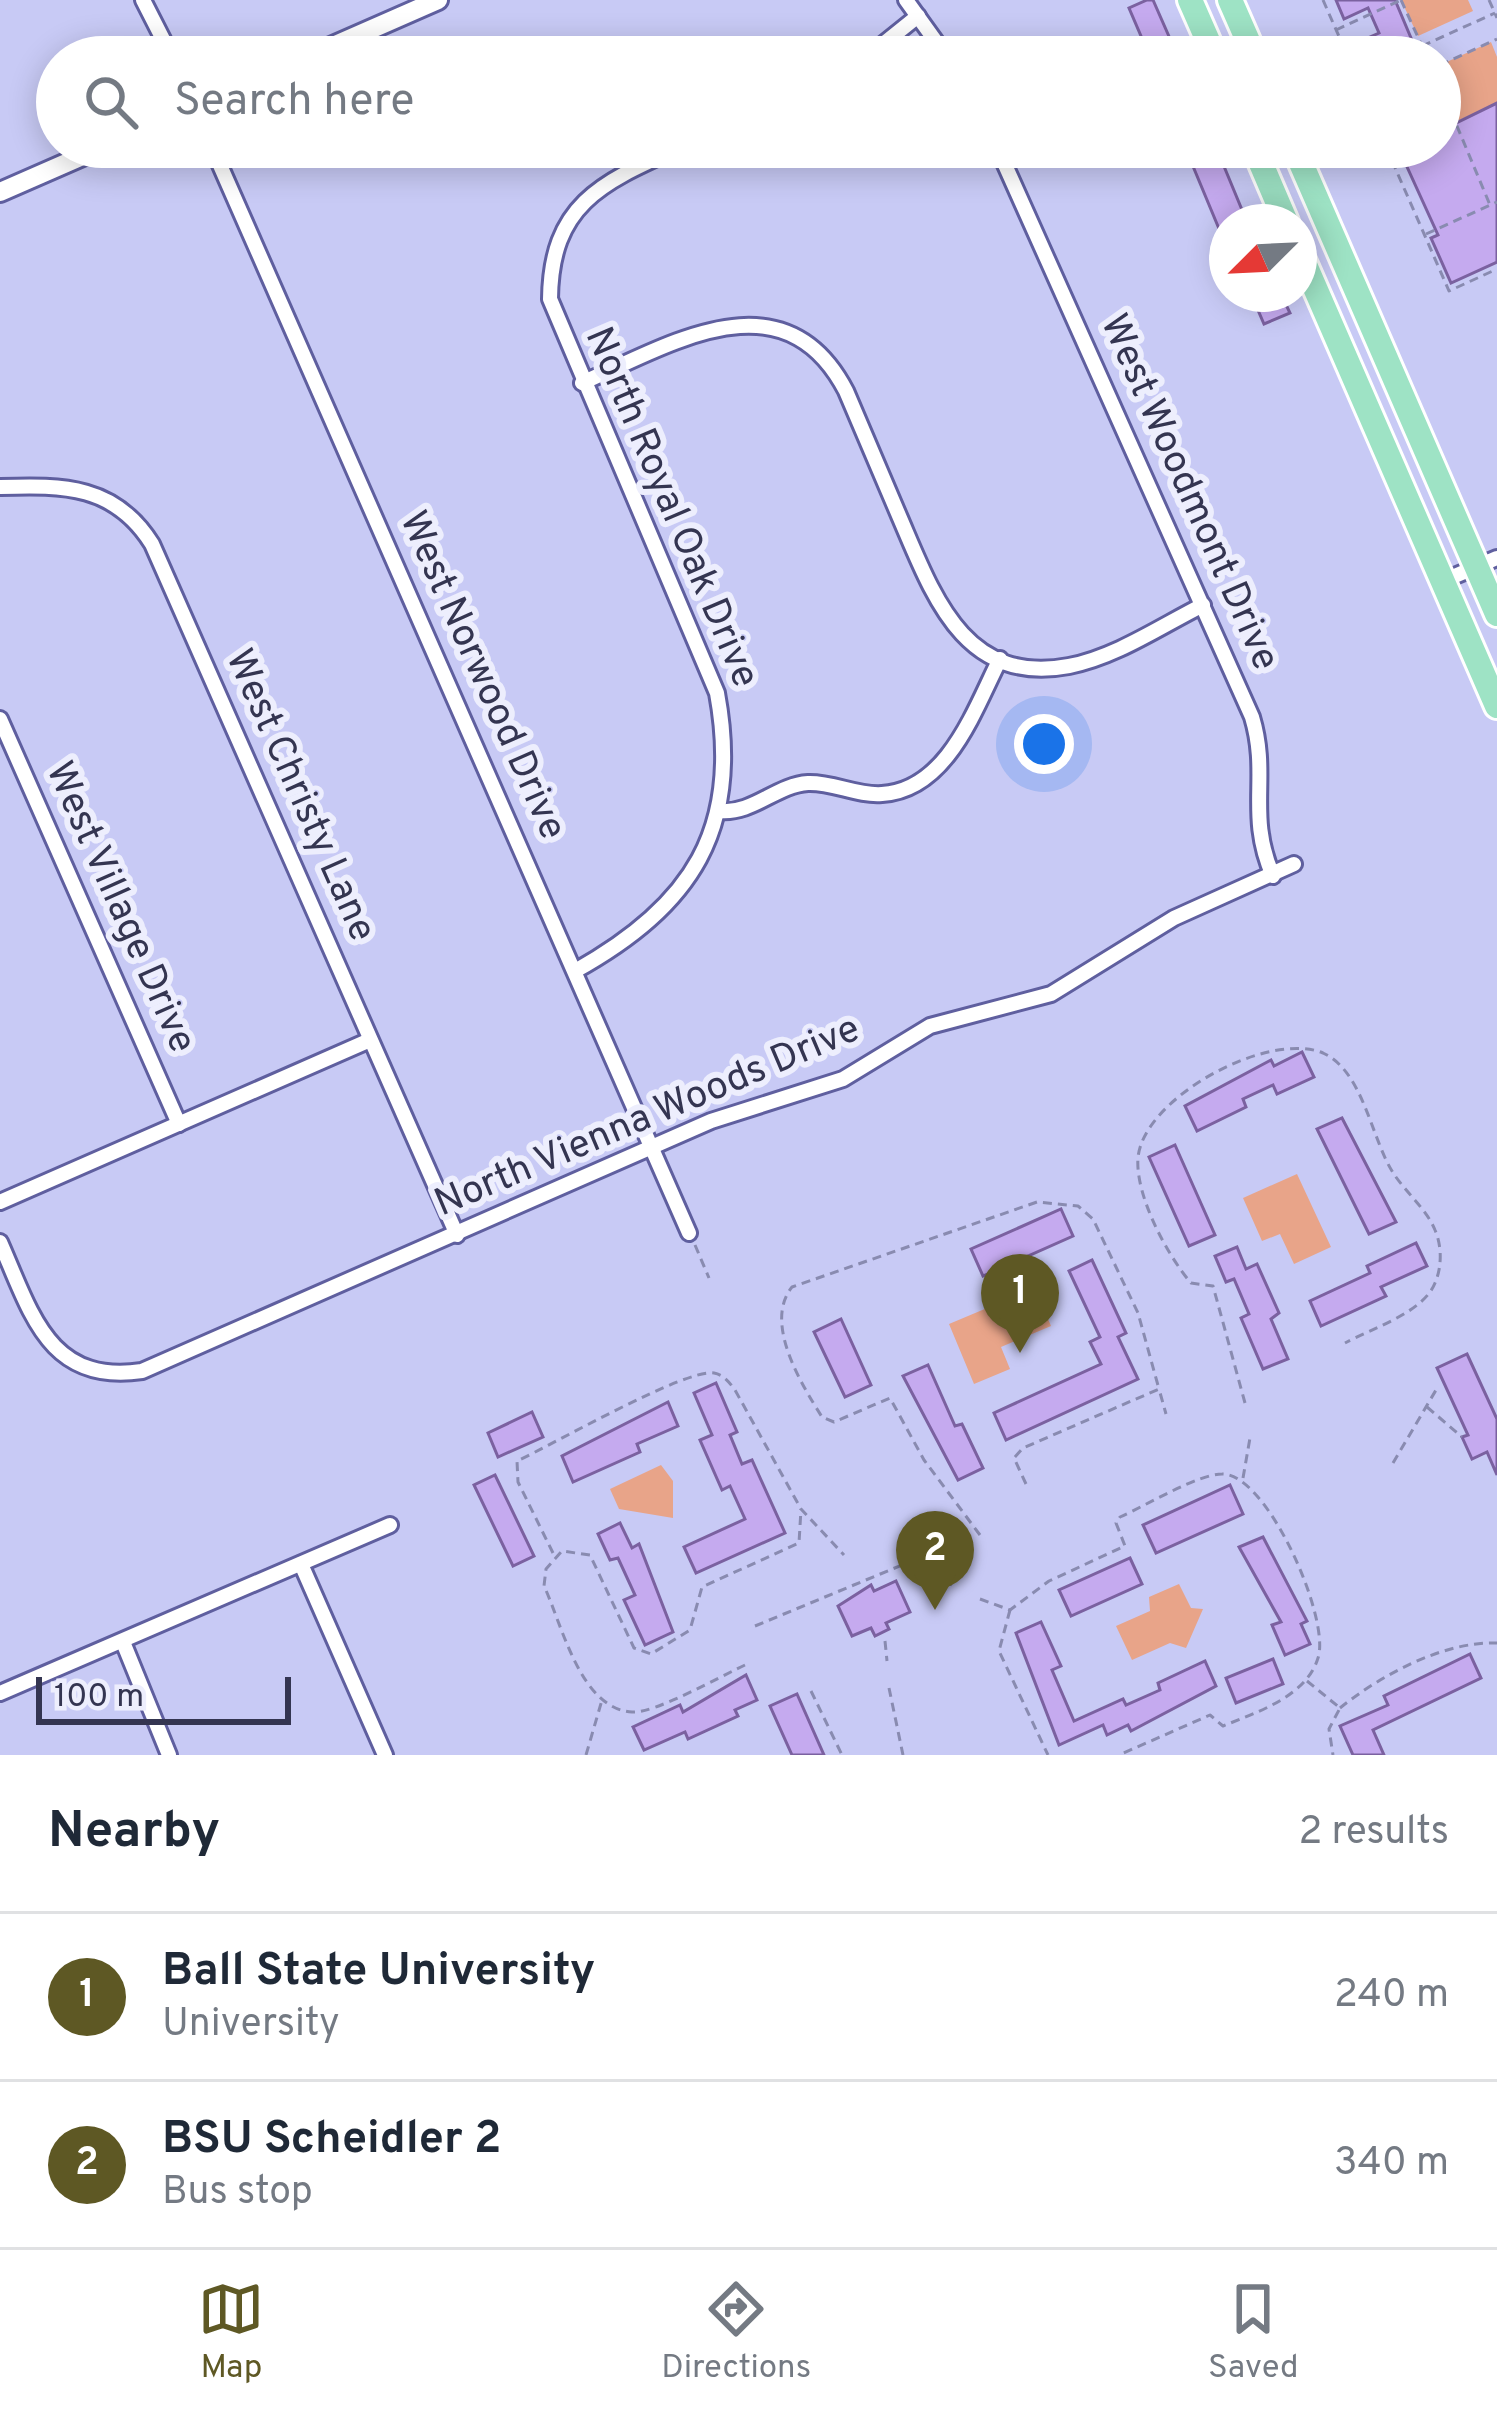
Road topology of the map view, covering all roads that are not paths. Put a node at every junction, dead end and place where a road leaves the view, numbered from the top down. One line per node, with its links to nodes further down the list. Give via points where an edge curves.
1 (143, 0): 8 (street)
2 (438, 0): 6 (street)
3 (906, 0): 7 (street)
4 (1190, 0): 12 (main road)
5 (1230, 0): 13 (main road)
6 (416, 4): 9 (street)
7 (918, 16): 10 (street); 11 (street)
8 (161, 36)
9 (351, 36)
10 (893, 36)
11 (932, 36)
12 (1206, 36)
13 (1246, 36)
14 (55, 168): 20 (street)
15 (221, 168): 35 (street, West Norwood Drive)
16 (639, 168): 23 (street, North Royal Oak Drive, via 595,190 559,238 550,299)
17 (1006, 168): 27 (street, West Woodmont Drive)
18 (1263, 168): 21 (main road)
19 (1304, 168): 25 (main road)
20 (0, 192)
21 (1278, 204)
22 (1317, 292): 26 (main road)
23 (582, 383): 29 (street, via 725,324 801,341 846,391 937,604 970,642); 32 (street, North Royal Oak Drive, via 717,693 726,743)
24 (0, 487): 36 (street, West Christy Lane, via 88,490 143,529)
25 (1487, 563): 26 (street); 28 (main road)
26 (1443, 581): 30 (main road)
27 (1203, 605): 29 (street, via 1073,665 1024,667); 34 (street, West Woodmont Drive, via 1259,741 1256,828)
28 (1497, 614)
29 (1000, 659): 32 (street, via 960,736 924,780 881,795 802,784)
30 (1497, 706)
31 (0, 719): 37 (street, West Village Drive)
32 (720, 811): 35 (street, North Royal Oak Drive, via 667,906)
33 (1294, 865): 34 (street, North Vienna Woods Drive)
34 (1273, 876): 38 (street, North Vienna Woods Drive, via 1174,918 1051,994 930,1026 843,1078)
35 (574, 971): 38 (street, West Norwood Drive)
36 (370, 1040): 37 (street); 41 (street, West Christy Lane)
37 (179, 1124): 39 (street)
38 (652, 1147): 40 (street, West Norwood Drive); 41 (street, North Vienna Woods Drive)
39 (0, 1202)
40 (689, 1232)
41 (457, 1235): 42 (street, North Vienna Woods Drive, via 124,1374 82,1366 44,1338)
42 (0, 1242)
43 (390, 1525): 44 (street)
44 (302, 1564): 45 (street); 48 (street)
45 (123, 1642): 46 (street); 47 (street)
46 (0, 1693)
47 (169, 1755)
48 (385, 1755)

